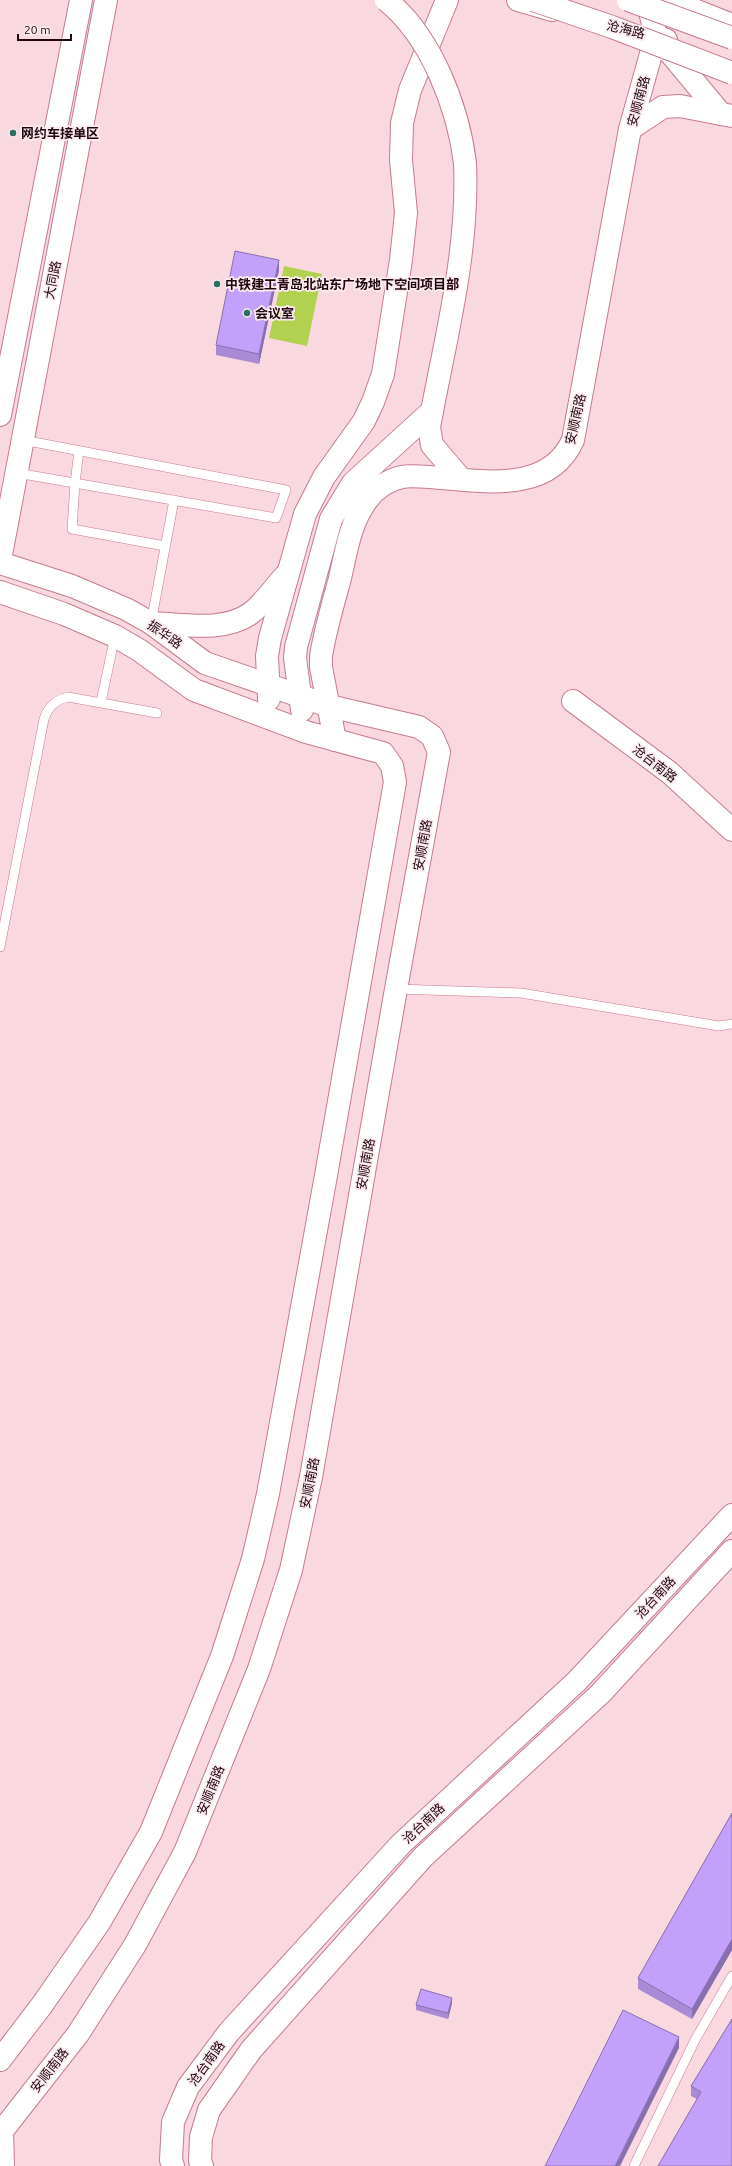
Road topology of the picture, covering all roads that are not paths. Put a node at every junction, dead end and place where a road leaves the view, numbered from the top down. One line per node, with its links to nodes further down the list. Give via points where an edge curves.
1 (81, 0): 19 (main road, 大同路)
2 (106, 0): 20 (main road, 大同路)
3 (386, 0): 18 (main road, bridge, via 394,6 420,40 442,77 454,108 465,163 462,245)
4 (447, 0): 29 (main road, via 410,90 402,123 401,160 406,213 383,374 374,402 364,421 324,478 305,514)
5 (518, 0): 10 (main road, 沧海路)
6 (533, 0): 15 (main road, bridge)
7 (628, 0): 13 (main road, bridge)
8 (647, 0): 12 (main road, 安顺南路)
9 (669, 0): 11 (main road)
10 (554, 6): 12 (main road, 沧海路)
11 (732, 26)
12 (656, 36): 14 (main road, 沧海路); 16 (main road); 17 (main road, 安顺南路)
13 (732, 38)
14 (732, 67)
15 (732, 73)
16 (726, 115): 17 (main road, via 680,106 663,107)
17 (630, 129): 23 (main road, 安顺南路, via 568,451 550,467 533,477 490,482)
18 (432, 411): 23 (main road, via 429,427 432,445); 34 (main road, via 353,483 331,518 296,647)
19 (0, 415)
20 (22, 440): 21 (lane); 22 (main road, 大同路)
21 (79, 451): 24 (lane); 25 (lane, via 286,490 276,518)
22 (15, 473): 24 (lane); 27 (main road, 大同路)
23 (461, 479): 37 (main road, 安顺南路, via 402,477 382,485 354,521 321,656)
24 (74, 483): 25 (lane); 26 (lane, via 72,529)
25 (174, 500): 26 (lane)
26 (165, 546): 31 (lane)
27 (0, 560)
28 (0, 563): 31 (main road, 振华路, via 72,586 126,609)
29 (286, 575): 31 (main road, via 251,613 234,622 214,625); 33 (main road, via 267,656)
30 (0, 592): 32 (main road, via 64,614)
31 (151, 623): 33 (main road, 振华路, via 206,663)
32 (115, 636): 36 (lane); 39 (main road, via 194,690)
33 (268, 685): 34 (main road, 振华路); 39 (main road)
34 (300, 696): 37 (main road, 振华路); 40 (main road)
35 (573, 701): 43 (main road, 沧台南路, via 670,773)
36 (101, 702): 38 (lane); 44 (lane, via 68,696 59,699 46,713)
37 (329, 706): 41 (main road, 振华路, via 418,727); 42 (main road, 安顺南路)
38 (157, 713)
39 (272, 720): 40 (main road)
40 (306, 732): 42 (main road)
41 (432, 736): 45 (main road, 安顺南路, via 439,752)
42 (335, 740): 50 (main road, via 383,752 392,766 394,782 324,1189 268,1494 253,1559 222,1656 151,1832 99,1923)
43 (732, 830)
44 (0, 948)
45 (396, 989): 46 (lane, via 521,993 719,1026); 51 (main road, 安顺南路, via 310,1477 291,1570 259,1669 185,1852 135,1945 78,2034 2,2131)
46 (732, 1024)
47 (732, 1515): 52 (main road, 沧台南路, via 577,1681 401,1844 229,2032 188,2087 173,2122)
48 (732, 1551): 53 (main road, 沧台南路, via 600,1694 423,1857 255,2045 209,2110 201,2137)
49 (732, 1976): 54 (lane, via 695,2040)
50 (0, 2060)
51 (3, 2166)
52 (173, 2166)
53 (202, 2166)
54 (634, 2166)

